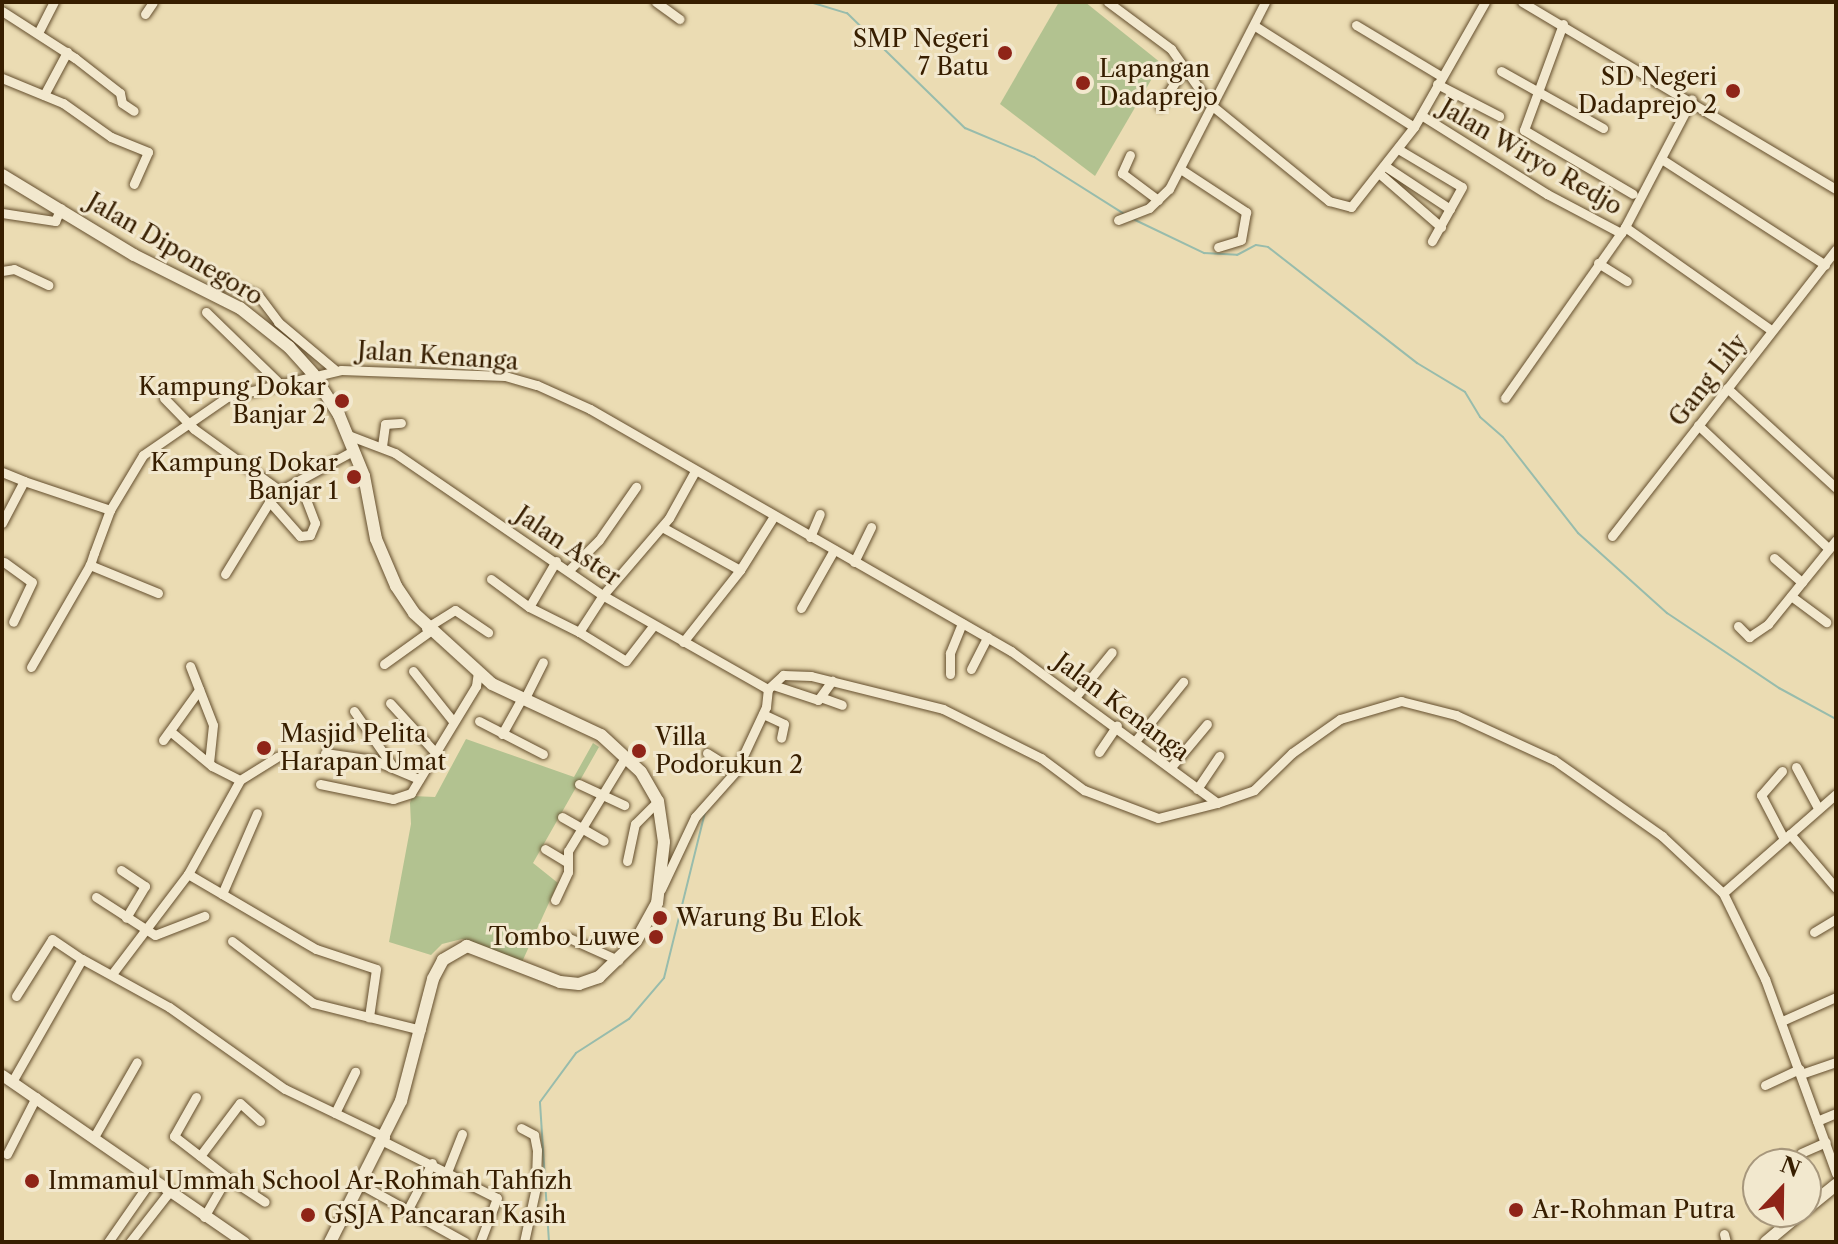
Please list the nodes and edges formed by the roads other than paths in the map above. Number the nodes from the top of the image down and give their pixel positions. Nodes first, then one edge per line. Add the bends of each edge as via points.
1 (54, 2) edge
2 (153, 2) edge
3 (656, 2) edge
4 (1108, 2) edge
5 (1265, 2) edge
6 (1485, 2) edge
7 (1522, 2) edge
8 (2, 11) edge
9 (145, 14) dead end
10 (679, 19) dead end
11 (1563, 24) junction
12 (1356, 25) dead end
13 (1255, 26) junction
14 (39, 31) junction
15 (67, 52) junction
16 (1184, 68) junction
17 (1501, 71) dead end
18 (2, 78) edge
19 (1439, 80) junction
20 (1540, 93) junction
21 (44, 95) junction
22 (1692, 99) junction
23 (1210, 104) junction
24 (1160, 106) dead end
25 (134, 111) dead end
26 (1421, 115) junction
27 (1499, 116) dead end
28 (1414, 127) junction
29 (1603, 128) dead end
30 (1398, 149) junction
31 (1130, 155) dead end
32 (1663, 160) junction
33 (1182, 170) junction
34 (1383, 170) junction
35 (2, 175) edge
36 (134, 184) dead end
37 (1836, 189) edge
38 (1633, 194) dead end
39 (1158, 200) junction
40 (1450, 209) junction
41 (2, 213) edge
42 (59, 215) junction
43 (1122, 220) dead end
44 (1441, 227) junction
45 (1623, 230) junction
46 (1432, 241) dead end
47 (1218, 247) dead end
48 (1836, 249) edge
49 (1598, 263) junction
50 (1825, 265) junction
51 (2, 271) edge
52 (1627, 281) dead end
53 (49, 285) dead end
54 (214, 295) junction
55 (206, 312) dead end
56 (1771, 330) junction
57 (338, 370) junction
58 (313, 374) junction
59 (277, 381) junction
60 (1727, 388) junction
61 (164, 398) dead end
62 (1505, 398) dead end
63 (188, 423) junction
64 (401, 423) dead end
65 (1698, 425) junction
66 (348, 435) junction
67 (382, 446) junction
68 (353, 451) junction
69 (695, 471) junction
70 (2, 472) edge
71 (24, 481) junction
72 (299, 481) junction
73 (636, 487) dead end
74 (1836, 488) edge
75 (279, 490) junction
76 (269, 501) junction
77 (110, 510) junction
78 (820, 514) dead end
79 (774, 516) junction
80 (2, 523) edge
81 (662, 527) junction
82 (871, 527) dead end
83 (1612, 536) dead end
84 (810, 537) junction
85 (1834, 543) edge
86 (834, 550) junction
87 (1774, 558) dead end
88 (556, 561) junction
89 (854, 562) junction
90 (3, 563) edge
91 (90, 565) junction
92 (569, 570) junction
93 (740, 570) junction
94 (225, 574) dead end
95 (491, 579) dead end
96 (1802, 582) junction
97 (158, 593) dead end
98 (603, 595) junction
99 (1791, 596) junction
100 (529, 607) junction
101 (801, 608) dead end
102 (13, 622) dead end
103 (1826, 622) dead end
104 (962, 623) junction
105 (653, 626) junction
106 (1738, 626) dead end
107 (428, 630) junction
108 (488, 632) dead end
109 (579, 632) junction
110 (987, 637) junction
111 (683, 642) junction
112 (1112, 652) dead end
113 (543, 662) dead end
114 (384, 664) dead end
115 (190, 666) dead end
116 (31, 667) dead end
117 (971, 669) dead end
118 (413, 671) dead end
119 (478, 671) junction
120 (950, 674) dead end
121 (832, 681) junction
122 (1183, 682) dead end
123 (492, 684) junction
124 (476, 686) junction
125 (770, 687) junction
126 (199, 690) junction
127 (1077, 695) junction
128 (523, 698) junction
129 (823, 698) junction
130 (390, 703) dead end
131 (842, 705) dead end
132 (354, 711) dead end
133 (763, 714) junction
134 (452, 720) junction
135 (479, 721) dead end
136 (1207, 724) dead end
137 (1117, 725) junction
138 (502, 734) junction
139 (781, 738) dead end
140 (1136, 740) junction
141 (433, 750) junction
142 (1099, 752) dead end
143 (325, 753) dead end
144 (707, 753) dead end
145 (543, 754) dead end
146 (626, 756) junction
147 (1219, 756) dead end
148 (277, 757) dead end
149 (209, 761) junction
150 (393, 767) junction
151 (1171, 767) junction
152 (1796, 767) dead end
153 (736, 771) junction
154 (1782, 771) dead end
155 (419, 779) junction
156 (240, 780) junction
157 (320, 784) dead end
158 (579, 784) dead end
159 (1197, 789) junction
160 (600, 793) junction
161 (1836, 794) edge
162 (658, 801) junction
163 (1217, 803) junction
164 (624, 805) dead end
165 (1818, 808) junction
166 (257, 813) dead end
167 (562, 817) dead end
168 (582, 828) junction
169 (1787, 836) junction
170 (604, 841) dead end
171 (545, 849) dead end
172 (627, 861) dead end
173 (567, 862) junction
174 (121, 870) dead end
175 (188, 874) junction
176 (1836, 888) edge
177 (661, 889) junction
178 (1723, 893) junction
179 (222, 894) junction
180 (96, 897) dead end
181 (555, 900) dead end
182 (204, 916) dead end
183 (126, 918) junction
184 (1836, 919) edge
185 (147, 930) junction
186 (1814, 932) dead end
187 (569, 938) dead end
188 (232, 941) dead end
189 (82, 959) junction
190 (618, 960) junction
191 (112, 974) junction
192 (16, 996) dead end
193 (1836, 997) edge
194 (369, 1017) junction
195 (1782, 1021) junction
196 (421, 1030) junction
197 (137, 1062) dead end
198 (1836, 1062) edge
199 (355, 1072) dead end
200 (1801, 1072) junction
201 (7, 1078) edge
202 (1765, 1085) dead end
203 (36, 1097) junction
204 (196, 1097) dead end
205 (335, 1113) junction
206 (1836, 1113) edge
207 (260, 1121) dead end
208 (1817, 1121) junction
209 (521, 1128) dead end
210 (462, 1134) dead end
211 (94, 1137) junction
212 (384, 1139) junction
213 (1826, 1142) junction
214 (1812, 1148) edge
215 (7, 1154) dead end
216 (200, 1156) junction
217 (432, 1163) junction
218 (447, 1172) junction
219 (1836, 1173) edge
220 (227, 1177) junction
221 (152, 1179) junction
222 (362, 1185) junction
223 (169, 1192) junction
224 (265, 1202) dead end
225 (407, 1211) junction
226 (204, 1217) junction
227 (1781, 1228) edge
228 (108, 1242) edge
229 (130, 1242) edge
230 (244, 1242) edge
231 (330, 1242) edge
232 (464, 1242) edge
233 (480, 1242) edge
234 (524, 1242) edge
235 (1766, 1242) edge

1 - 14 street
2 - 9 street
3 - 10 street
4 - 16 street via 1171,49
5 - 13 street
6 - 19 street
7 - 11 street
8 - 14 street
11 - 20 street
11 - 22 street
12 - 19 street
13 - 23 street
13 - 28 street
14 - 15 street
15 - 21 street
15 - 25 street via 120,93 122,103
16 - 23 street
16 - 24 street
17 - 20 street
18 - 21 street
19 - 26 street
19 - 27 street
20 - 29 street
20 - 38 street via 1526,133
21 - 36 street via 149,154
22 - 32 street via 1672,130
22 - 37 street
23 - 33 street
23 - 34 street via 1329,201 1351,207
26 - 28 street
26 - 45 street, Jalan Wiryo Redjo via 1547,194
28 - 30 street
30 - 34 street
30 - 40 street via 1461,185
31 - 39 street via 1122,173
32 - 45 street
32 - 50 street
33 - 39 street
33 - 47 street via 1246,212 1241,240
34 - 40 street
34 - 44 street
35 - 42 main road, Jalan Diponegoro
39 - 43 street
40 - 44 street
41 - 42 street
42 - 54 main road, Jalan Diponegoro
44 - 46 street
45 - 49 street
45 - 56 street, Jalan Wiryo Redjo
48 - 50 street, Gang Lily
49 - 52 street
49 - 62 street
50 - 56 street, Gang Lily
51 - 53 street via 11,268
54 - 57 street via 225,283 258,295 278,322
54 - 58 main road, Jalan Diponegoro via 271,331
55 - 59 street
56 - 60 street, Gang Lily
57 - 58 street, Jalan Kenanga
57 - 69 street, Jalan Kenanga via 521,379 590,409
58 - 59 street, Jalan Kenanga
58 - 66 main road, Jalan Diponegoro
59 - 63 street, Jalan Kenanga via 235,393
60 - 65 street, Gang Lily
60 - 74 street
61 - 63 street
63 - 75 street
63 - 77 street, Jalan Kenanga via 143,455
64 - 67 street via 385,424
65 - 83 street, Gang Lily
65 - 85 street via 1775,500
66 - 67 street, Jalan Aster
66 - 68 main road, Jalan Diponegoro
67 - 88 street, Jalan Aster
68 - 72 street
68 - 107 main road, Jalan Diponegoro via 364,476 376,539 396,586
69 - 79 street, Jalan Kenanga
69 - 81 street
70 - 71 street
71 - 77 street
71 - 80 street
72 - 75 street
72 - 76 street via 315,523 310,535 300,536
73 - 92 street via 599,540
75 - 76 street
76 - 94 street
77 - 91 street, Jalan Kenanga
78 - 84 street
79 - 84 street, Jalan Kenanga
79 - 93 street
81 - 93 street
81 - 98 street
82 - 89 street
84 - 86 street, Jalan Kenanga
85 - 96 street
86 - 89 street, Jalan Kenanga
86 - 101 street
87 - 96 street
88 - 92 street, Jalan Aster
88 - 100 street
89 - 104 street, Jalan Kenanga
90 - 102 street via 32,582
91 - 97 street
91 - 116 street, Jalan Kenanga
92 - 98 street, Jalan Aster
93 - 111 street
95 - 100 street
96 - 99 street
98 - 105 street, Jalan Aster
98 - 109 street
99 - 103 street
99 - 106 street via 1752,636
100 - 109 street
104 - 110 street, Jalan Kenanga
104 - 120 street via 950,653
105 - 109 street via 626,661
105 - 111 street, Jalan Aster
107 - 108 street via 455,610
107 - 114 street
107 - 119 main road, Jalan Diponegoro
110 - 117 street
110 - 127 street, Jalan Kenanga
111 - 125 street, Jalan Aster
112 - 127 street
113 - 128 street
115 - 126 street
118 - 134 street
119 - 123 main road, Jalan Diponegoro
119 - 124 street
121 - 125 street via 786,675
121 - 129 street
121 - 163 street via 943,709 1041,758 1084,790 1158,818
122 - 140 street
123 - 124 street
123 - 128 main road, Jalan Diponegoro
124 - 134 street
125 - 129 street, Jalan Aster
125 - 133 street
126 - 149 street via 213,725
126 - 149 street via 167,735
127 - 137 street, Jalan Kenanga
128 - 138 street
128 - 146 main road, Jalan Diponegoro via 590,728
129 - 131 street, Jalan Aster
130 - 141 street
132 - 150 street
133 - 139 street via 784,724
133 - 153 street
134 - 141 street
135 - 138 street
136 - 151 street
137 - 140 street, Jalan Kenanga
137 - 142 street
138 - 145 street
140 - 151 street, Jalan Kenanga
141 - 155 street
143 - 150 street
144 - 153 street
146 - 160 street
146 - 162 main road, Jalan Diponegoro
147 - 159 street
148 - 156 street
149 - 156 street
150 - 155 street
151 - 159 street, Jalan Kenanga
152 - 165 street
153 - 177 street via 695,817
154 - 169 street via 1761,795
155 - 157 street via 411,793 393,799
156 - 175 street
158 - 160 street
159 - 163 street, Jalan Kenanga
160 - 164 street
160 - 168 street
161 - 165 street
162 - 172 street via 635,824
162 - 177 main road, Jalan Diponegoro via 664,842
163 - 178 street via 1254,790 1292,753 1340,719 1388,702 1413,702 1507,736 1554,760 1662,836
165 - 169 street
166 - 179 street
167 - 168 street
168 - 170 street
168 - 173 street
169 - 176 street
169 - 178 street
171 - 173 street
173 - 181 street
174 - 183 street via 145,886
175 - 179 street
175 - 185 street
177 - 190 main road, Jalan Diponegoro via 648,923
178 - 195 street
179 - 194 street via 316,949 376,969
180 - 183 street
182 - 185 street via 160,934
183 - 185 street
184 - 186 street
185 - 191 street
187 - 190 street
188 - 194 street via 313,1003
189 - 191 street
189 - 192 street via 52,939
189 - 201 street
190 - 196 main road, Jalan Diponegoro via 593,980 571,984 482,950 459,948 438,968
191 - 205 street via 216,1038 285,1089
193 - 195 street
194 - 196 street
195 - 200 street
196 - 212 main road, Jalan Diponegoro via 414,1064
197 - 211 street
198 - 200 street
199 - 205 street
200 - 202 street
200 - 208 street
201 - 203 street
203 - 211 street
203 - 215 street
204 - 216 street via 172,1132
205 - 212 street
206 - 208 street
207 - 216 street via 240,1103
208 - 213 street
209 - 234 street via 534,1135 537,1150 536,1187
210 - 218 street
211 - 221 street
212 - 217 street
212 - 222 main road, Jalan Diponegoro
213 - 214 street
213 - 219 street
216 - 220 street
217 - 218 street
217 - 225 street
218 - 233 street via 498,1200
220 - 224 street
220 - 226 street
221 - 223 street
221 - 228 street
222 - 225 street
222 - 231 main road, Jalan Diponegoro
223 - 226 street
223 - 229 street
225 - 232 street
226 - 230 street
227 - 235 main road

